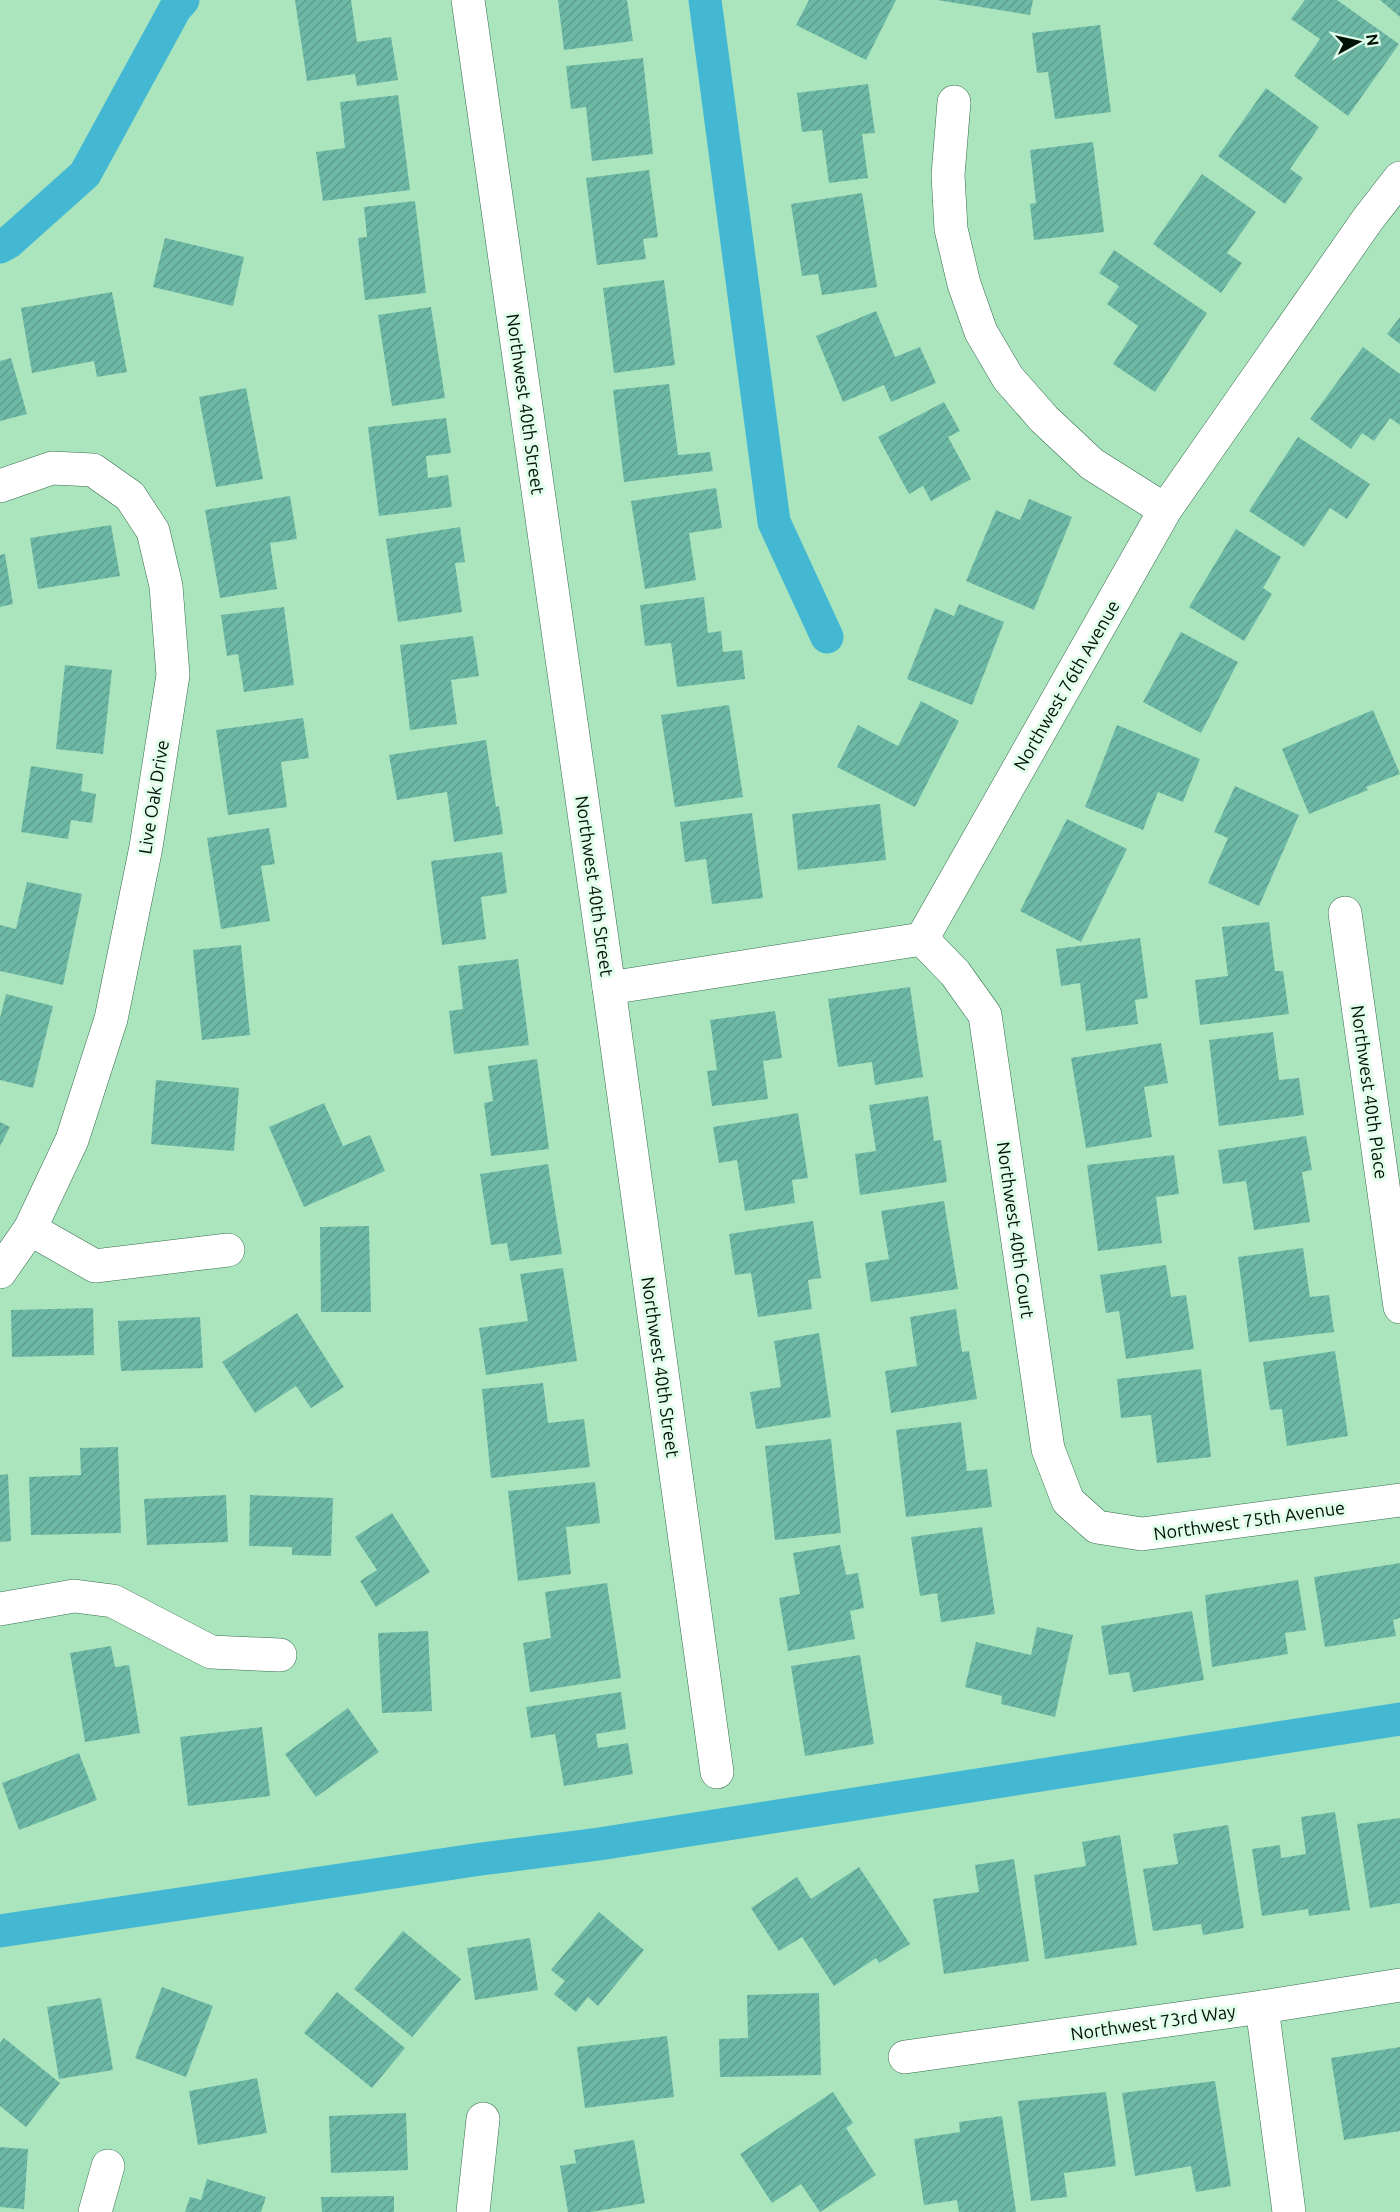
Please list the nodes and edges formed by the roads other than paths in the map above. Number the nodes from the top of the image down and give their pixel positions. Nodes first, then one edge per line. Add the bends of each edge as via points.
1 (468, 0) edge
2 (954, 102) dead end
3 (1400, 178) edge
4 (0, 486) edge
5 (1165, 510) junction
6 (1345, 913) dead end
7 (922, 939) junction
8 (609, 988) junction
9 (30, 1229) junction
10 (228, 1250) dead end
11 (0, 1272) edge
12 (1400, 1307) edge
13 (1400, 1500) edge
14 (1097, 1527) joint
15 (0, 1609) edge
16 (280, 1655) dead end
17 (717, 1772) dead end
18 (1400, 1985) edge
19 (1262, 2007) junction
20 (905, 2057) dead end
21 (483, 2119) dead end
22 (108, 2166) dead end
23 (95, 2212) edge
24 (473, 2212) edge
25 (1289, 2212) edge

1 - 8 street, Northwest 40th Street
2 - 5 street via 948,175 951,229 981,332 1008,378 1044,419 1092,464
3 - 5 street, Northwest 76th Avenue
4 - 9 street, Live Oak Drive via 52,468 93,470 130,496 153,531 166,586 173,675 146,847 111,1019 72,1140
5 - 7 street, Northwest 76th Avenue
6 - 12 street, Northwest 40th Place
7 - 8 street
7 - 14 street, Northwest 40th Court via 956,973 985,1015 1048,1449 1068,1500
8 - 17 street, Northwest 40th Street
9 - 10 street via 95,1266
9 - 11 street, Live Oak Drive
13 - 14 street, Northwest 75th Avenue via 1142,1534
15 - 16 street via 74,1596 113,1601 211,1652
18 - 19 street, Northwest 73rd Way
19 - 20 street, Northwest 73rd Way
19 - 25 street
21 - 24 street
22 - 23 street

